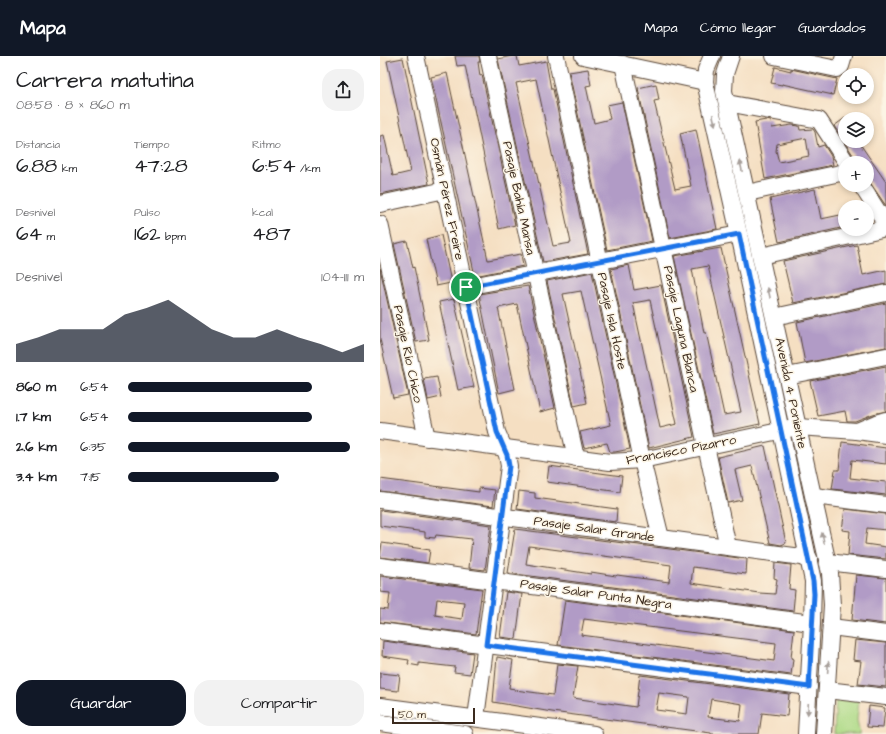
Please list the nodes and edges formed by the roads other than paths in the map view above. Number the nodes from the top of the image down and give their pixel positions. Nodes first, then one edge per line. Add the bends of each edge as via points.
1 (416, 56) edge
2 (488, 56) edge
3 (556, 56) edge
4 (583, 56) edge
5 (712, 56) edge
6 (731, 56) edge
7 (774, 56) edge
8 (844, 56) edge
9 (623, 64) junction
10 (705, 82) junction
11 (727, 103) junction
12 (842, 156) edge
13 (838, 174) edge
14 (445, 190) junction
15 (865, 192) edge
16 (747, 193) junction
17 (380, 204) edge
18 (380, 224) edge
19 (886, 224) edge
20 (886, 228) edge
21 (739, 234) junction
22 (663, 248) junction
23 (761, 256) junction
24 (600, 261) junction
25 (536, 273) junction
26 (466, 287) junction
27 (886, 293) edge
28 (774, 316) junction
29 (886, 356) edge
30 (787, 376) junction
31 (886, 420) edge
32 (798, 427) junction
33 (781, 430) junction
34 (380, 431) edge
35 (857, 431) junction
36 (886, 435) edge
37 (427, 438) junction
38 (706, 446) junction
39 (504, 448) junction
40 (576, 458) junction
41 (642, 460) junction
42 (814, 496) junction
43 (380, 500) edge
44 (886, 505) edge
45 (503, 517) junction
46 (661, 538) junction
47 (728, 547) junction
48 (808, 558) junction
49 (828, 562) junction
50 (380, 566) edge
51 (886, 569) edge
52 (495, 581) junction
53 (812, 623) junction
54 (831, 627) junction
55 (380, 631) edge
56 (886, 634) edge
57 (486, 645) junction
58 (809, 687) junction
59 (827, 690) junction
60 (886, 697) edge
61 (380, 706) edge
62 (476, 718) junction
63 (380, 723) edge
64 (400, 730) edge
65 (465, 734) edge
66 (594, 734) edge
67 (806, 734) edge
68 (824, 734) edge

1 - 14 street, Osmán Pérez Freire
2 - 25 street, Pasaje Bahía Mansa
3 - 24 street, Pasaje Isla Hoste
4 - 9 street
5 - 10 street, Avenida 4 Poniente via 706,70
6 - 11 street, Avenida 4 Poniente via 724,78
7 - 8 street via 838,68
9 - 10 street
9 - 22 street, Pasaje Laguna Blanca
10 -> 21 street, Avenida 4 Poniente
11 - 12 street via 819,120
16 -> 11 street, Avenida 4 Poniente
13 - 16 street
14 - 17 street
14 - 26 street, Osmán Pérez Freire
15 - 19 street
16 - 23 street, Avenida 4 Poniente
18 - 37 street, Pasaje Río Chico
20 - 23 street
21 - 22 street
21 - 33 street, Avenida 4 Poniente
22 - 24 street
22 - 38 street, Pasaje Laguna Blanca
28 -> 23 street, Avenida 4 Poniente
24 - 25 street
24 - 41 street, Pasaje Isla Hoste
25 - 26 street
25 - 40 street, Pasaje Bahía Mansa
26 - 39 street, Osmán Pérez Freire via 497,432
27 - 28 street
28 - 30 street, Avenida 4 Poniente
29 - 30 street
30 - 32 street, Avenida 4 Poniente
31 - 35 street
32 - 33 street, Francisco Pizarro
32 - 35 street, Francisco Pizarro
32 - 42 street, Avenida 4 Poniente
33 - 38 street, Francisco Pizarro
33 - 48 street, Avenida 4 Poniente
34 - 37 street, Francisco Pizarro
35 - 36 street, Francisco Pizarro
37 - 39 street, Francisco Pizarro
38 - 41 street, Francisco Pizarro
38 - 47 street, Pasaje Laguna Blanca
39 - 40 street, Francisco Pizarro
39 - 45 street, Osmán Pérez Freire via 509,462 509,472
40 - 41 street, Francisco Pizarro via 610,462
41 - 46 street, Pasaje Isla Hoste
42 - 44 street
49 -> 42 street, Avenida 4 Poniente
43 - 45 street, Pasaje Salar Grande
45 - 46 street, Pasaje Salar Grande
45 - 52 street, Osmán Pérez Freire
46 - 47 street, Pasaje Salar Grande
47 - 48 street, Pasaje Salar Grande
48 - 53 street, Avenida 4 Poniente via 813,581
49 - 51 street
49 - 54 street, Avenida 4 Poniente via 832,595
50 - 52 street, Pasaje Salar Punta Negra
52 - 53 street, Pasaje Salar Punta Negra
52 - 57 street, Osmán Pérez Freire
53 - 58 street, Avenida 4 Poniente
54 - 56 street
59 -> 54 street, Avenida 4 Poniente
55 - 57 street
57 - 58 street
57 - 62 street, Osmán Pérez Freire
58 -> 67 street, Avenida 4 Poniente
59 - 60 street
59 - 68 street, Avenida 4 Poniente
61 - 62 street
62 - 66 street
63 - 64 street
64 - 65 street

